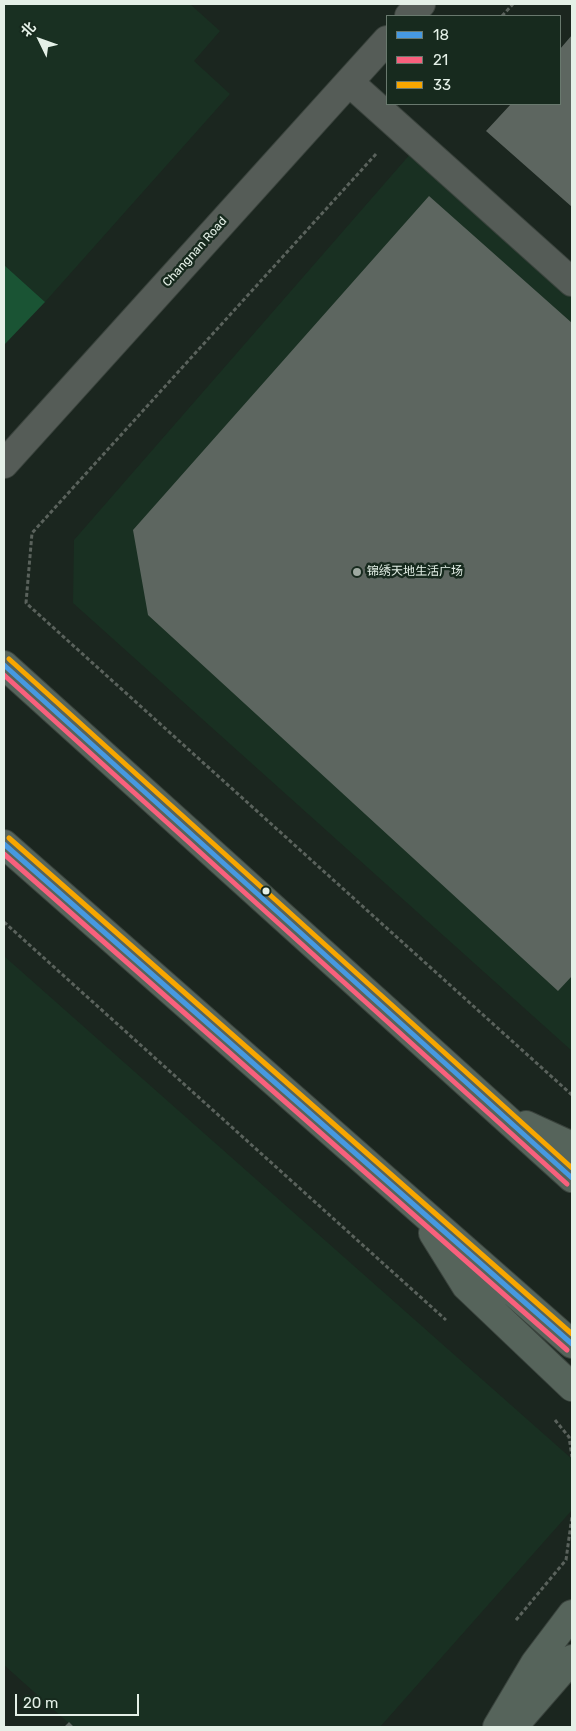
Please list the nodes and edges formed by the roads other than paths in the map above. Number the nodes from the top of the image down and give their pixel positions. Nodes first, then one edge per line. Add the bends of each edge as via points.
1 (421, 4) edge
2 (410, 15) edge
3 (386, 41) edge
4 (349, 82) junction
5 (572, 282) edge
6 (4, 464) edge
7 (4, 665) edge
8 (4, 844) edge
9 (502, 1115) junction
10 (572, 1146) edge
11 (572, 1178) edge
12 (418, 1208) junction
13 (572, 1344) edge
14 (572, 1387) edge
15 (572, 1614) edge
16 (572, 1659) edge
17 (497, 1727) edge
18 (513, 1727) edge

1 - 2 street
3 - 4 street, Changnan Road
4 - 5 street
4 - 6 street, Changnan Road
7 - 9 main road
8 - 12 main road
9 - 10 main road
9 - 11 main road
12 - 13 main road
12 - 14 main road via 466,1286
15 - 17 main road via 535,1663
16 - 18 main road

